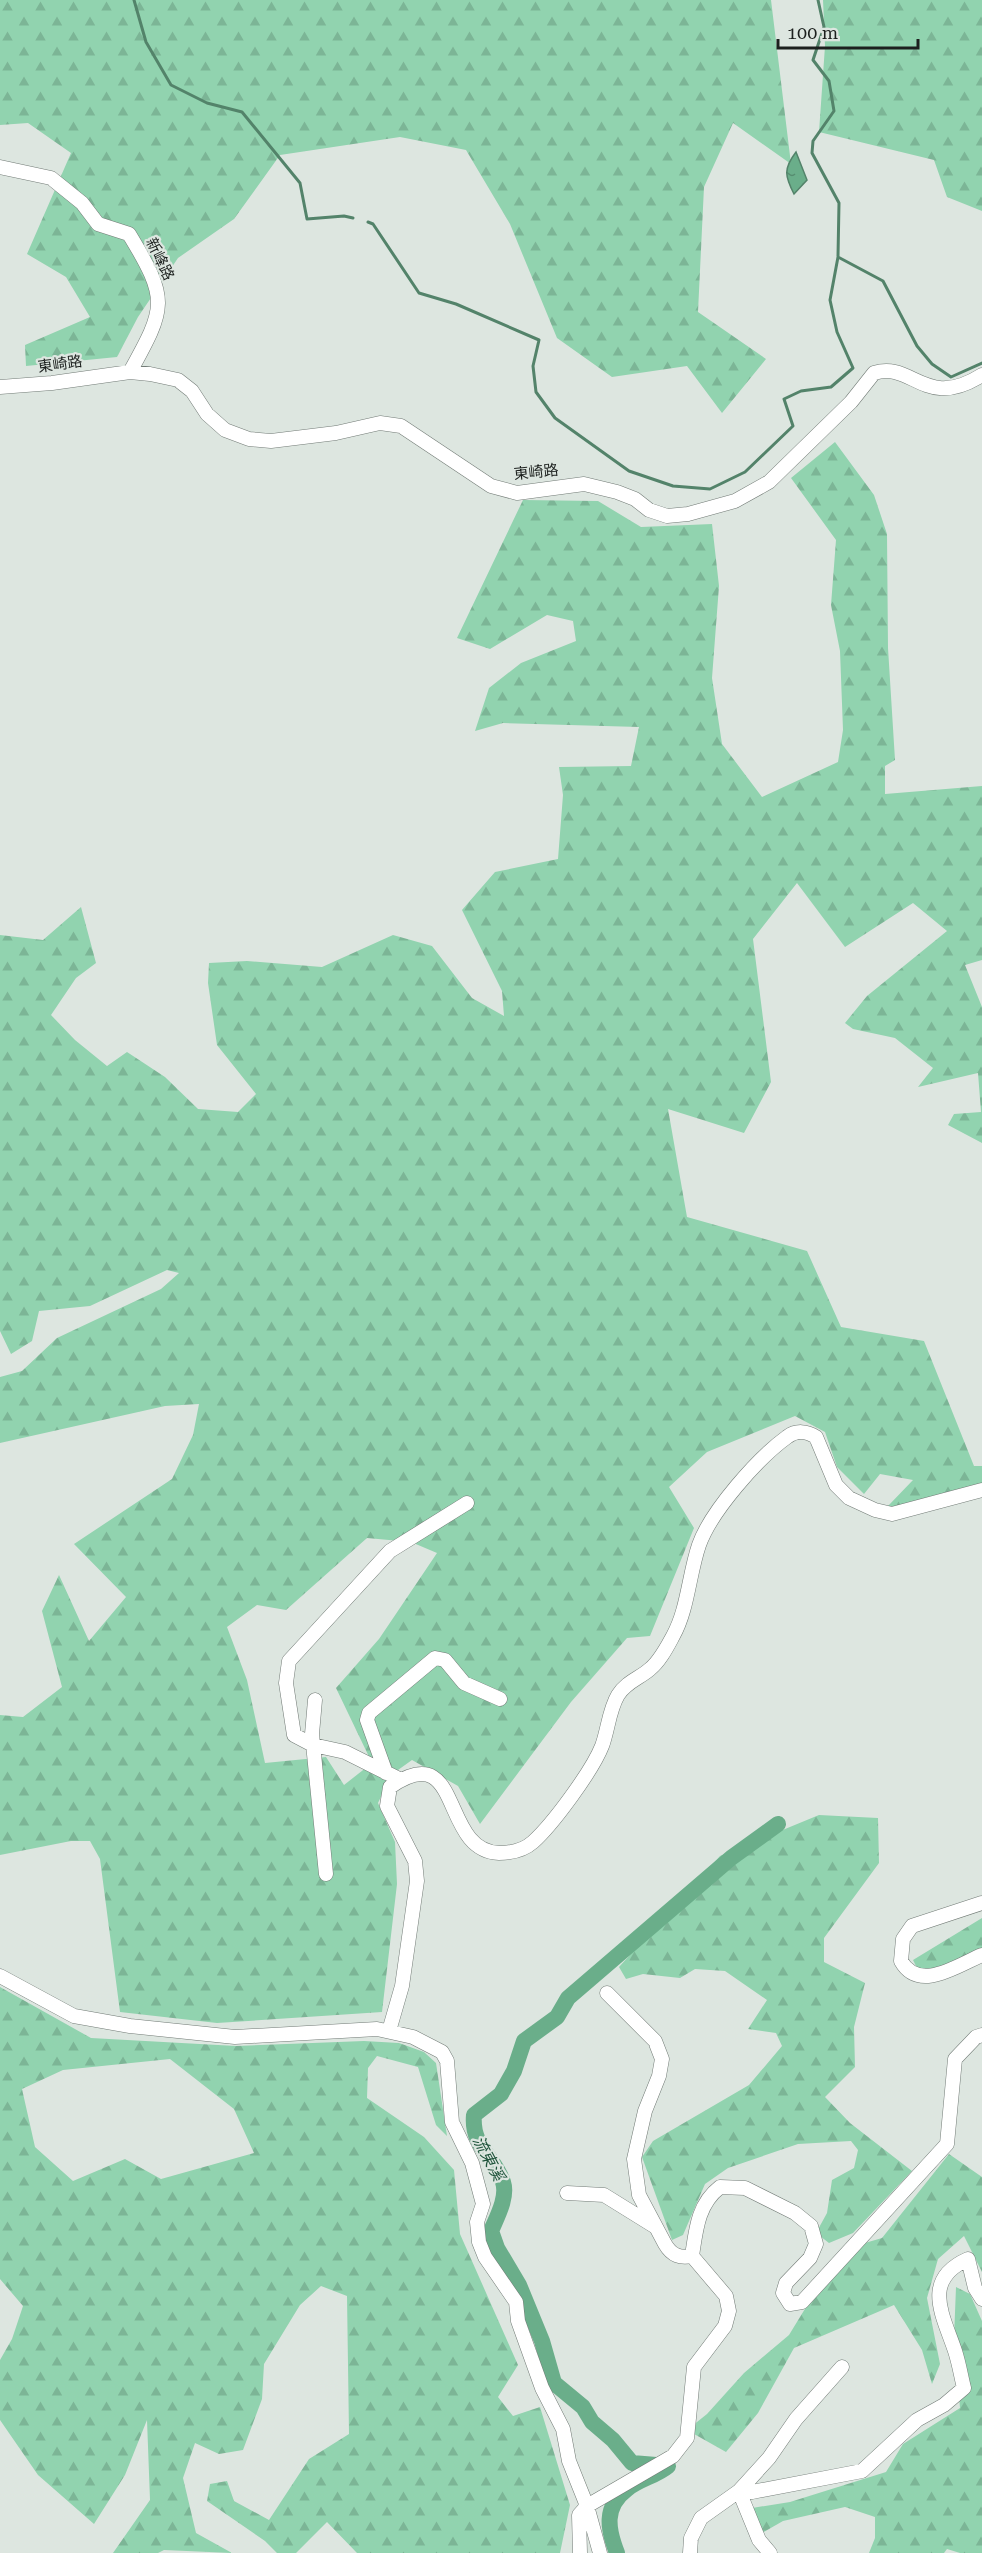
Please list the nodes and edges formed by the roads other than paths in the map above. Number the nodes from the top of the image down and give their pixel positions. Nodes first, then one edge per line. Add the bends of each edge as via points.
1 (0, 167) edge
2 (130, 372) junction
3 (982, 375) edge
4 (0, 387) edge
5 (982, 1490) edge
6 (467, 1503) dead end
7 (500, 1699) dead end
8 (315, 1700) dead end
9 (313, 1745) junction
10 (387, 1773) junction
11 (401, 1780) junction
12 (326, 1874) dead end
13 (982, 1903) edge
14 (982, 1955) edge
15 (0, 1976) edge
16 (607, 1993) dead end
17 (389, 2031) junction
18 (982, 2035) edge
19 (567, 2193) dead end
20 (656, 2227) junction
21 (692, 2256) junction
22 (982, 2299) edge
23 (842, 2367) dead end
24 (739, 2491) junction
25 (587, 2506) junction
26 (580, 2553) edge
27 (600, 2553) edge
28 (690, 2553) edge
29 (770, 2553) edge

1 - 2 street, 新峰路 via 51,178 82,203 98,224 129,234 158,293 159,314
2 - 3 street, 東崎路 via 178,380 225,430 249,439 292,439 380,423 401,426 490,486 517,493 584,484 617,492 667,516 735,501 769,482 851,402 874,374 893,370 922,386 940,389 957,387
2 - 4 street, 東崎路
5 - 11 street via 921,1508 883,1513 842,1492 816,1437 801,1431 786,1437 742,1479 704,1534 672,1639 651,1669 620,1693 595,1760 533,1842 513,1852 479,1848 464,1832 450,1797 436,1780 419,1774
6 - 9 street via 390,1551 289,1661 286,1683 294,1735
7 - 10 street via 464,1683 445,1660 435,1658 369,1713 367,1720
8 - 9 street
9 - 10 street via 345,1752
9 - 12 street
10 - 11 street
11 - 17 street via 390,1787 387,1806 415,1861 417,1881 402,1986
13 - 14 street via 912,1926 903,1939 901,1961 912,1973 930,1977
15 - 17 street via 74,2016 130,2026 234,2037 357,2029
16 - 20 street via 655,2041 662,2059 634,2159 639,2195
17 - 25 street via 440,2050 447,2061 452,2122 472,2163 483,2204 477,2228 479,2242 516,2302 518,2321 542,2388 560,2421 569,2461
18 - 21 street via 955,2059 947,2144 802,2302 790,2304 783,2293 786,2283 810,2258 816,2244 811,2226 795,2213 745,2188 720,2187 707,2197 699,2215
19 - 20 street via 604,2195
20 - 21 street via 670,2252 680,2258
21 - 25 street via 726,2296 729,2311 724,2326 694,2367 687,2438 673,2456
22 - 24 street via 968,2259 953,2266 942,2278 941,2314 964,2388 917,2420 862,2470 752,2492
23 - 24 street
24 - 28 street via 701,2518 691,2538
24 - 29 street via 759,2540
25 - 26 street via 579,2515
25 - 27 street

